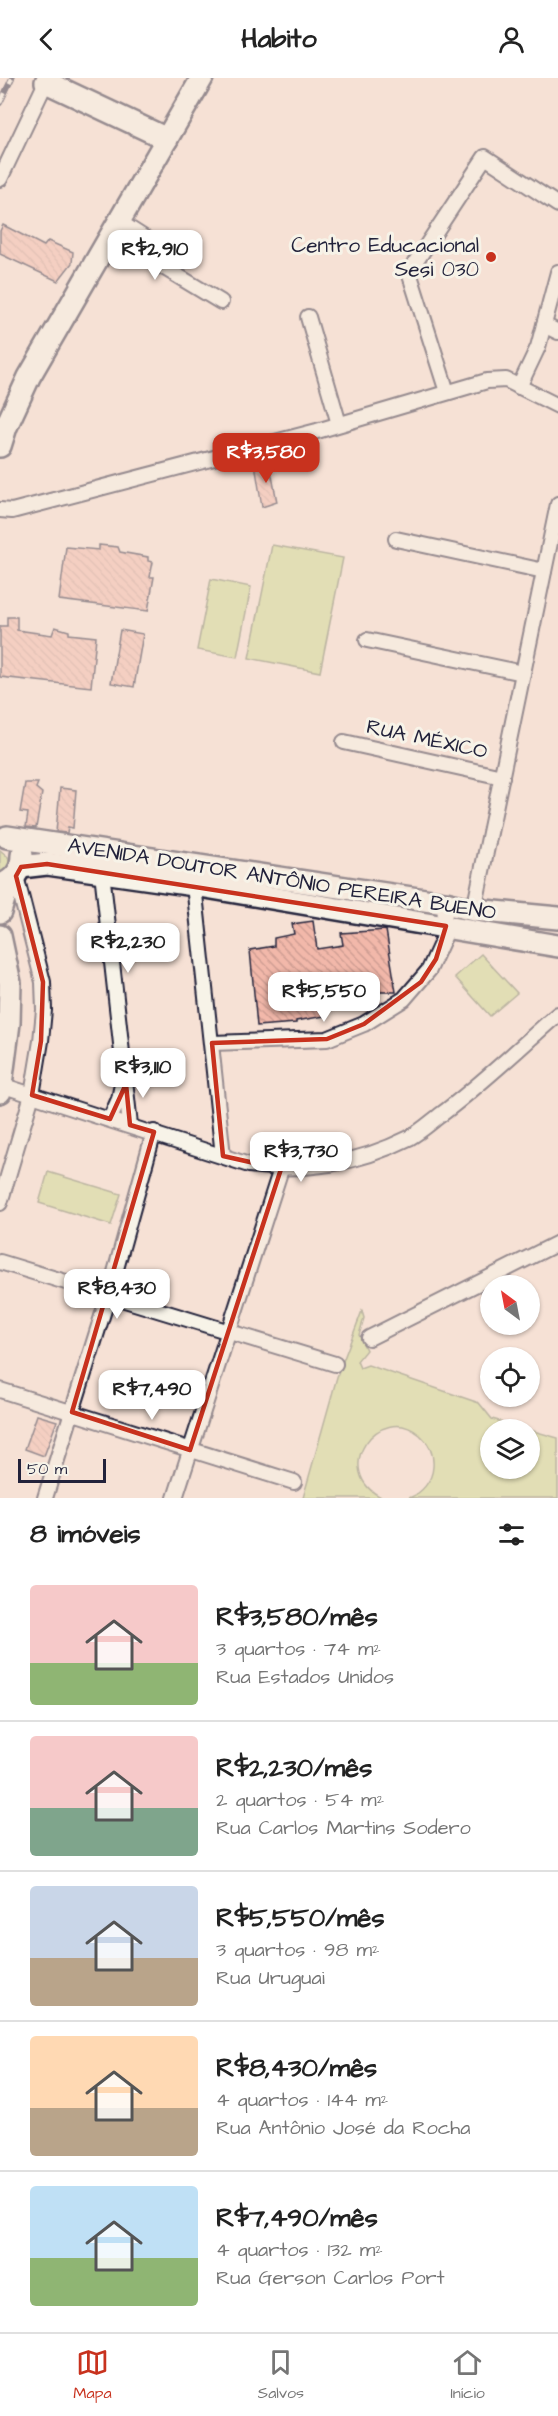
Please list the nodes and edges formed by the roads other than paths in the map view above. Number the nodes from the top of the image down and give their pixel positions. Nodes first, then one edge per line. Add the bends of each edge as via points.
1 (202, 78) edge
2 (47, 80) edge
3 (167, 138) junction
4 (0, 179) edge
5 (558, 205) edge
6 (118, 221) junction
7 (558, 273) edge
8 (221, 302) dead end
9 (309, 317) dead end
10 (544, 325) junction
11 (558, 332) edge
12 (519, 387) junction
13 (447, 392) junction
14 (558, 406) edge
15 (339, 424) junction
16 (0, 446) edge
17 (558, 504) edge
18 (0, 510) edge
19 (396, 539) dead end
20 (544, 571) junction
21 (368, 640) dead end
22 (523, 673) junction
23 (344, 742) dead end
24 (502, 777) junction
25 (4, 836) edge
26 (102, 872) junction
27 (12, 878) edge
28 (194, 885) junction
29 (445, 903) junction
30 (474, 910) junction
31 (0, 912) edge
32 (558, 918) edge
33 (446, 926) junction
34 (1, 944) edge
35 (558, 946) edge
36 (558, 1014) edge
37 (212, 1043) junction
38 (123, 1079) junction
39 (1, 1088) edge
40 (32, 1095) junction
41 (110, 1119) junction
42 (130, 1125) junction
43 (153, 1132) junction
44 (223, 1156) junction
45 (281, 1169) junction
46 (0, 1203) edge
47 (558, 1243) edge
48 (0, 1262) edge
49 (109, 1294) junction
50 (229, 1331) junction
51 (369, 1338) dead end
52 (335, 1364) dead end
53 (0, 1390) edge
54 (72, 1412) junction
55 (190, 1450) junction
56 (294, 1482) dead end
57 (45, 1498) edge
58 (175, 1498) edge

1 - 3 main road
2 - 3 main road
2 - 4 street
3 - 6 main road
5 - 13 street via 484,157 409,272
6 - 8 street via 154,244 163,267
6 - 16 main road via 29,377
7 - 10 street
9 - 15 street
10 - 11 street
10 - 12 street
12 - 13 street via 506,380 487,381
12 - 14 street
13 - 15 street
15 - 18 street via 12,511
17 - 20 street
19 - 20 street
20 - 22 street
21 - 22 street
22 - 24 street
23 - 24 street, RUA MÉXICO
24 - 30 street
25 - 27 main road via 16,844 22,856
25 - 29 main road, AVENIDA DOUTOR ANTÔNIO PEREIRA BUENO
26 - 27 main road, AVENIDA DOUTOR ANTÔNIO PEREIRA BUENO via 47,864
26 - 28 main road, AVENIDA DOUTOR ANTÔNIO PEREIRA BUENO
26 - 38 street
27 - 31 main road
27 - 40 street via 44,982 41,1041
28 - 33 main road, AVENIDA DOUTOR ANTÔNIO PEREIRA BUENO
28 - 37 street
29 - 30 main road, AVENIDA DOUTOR ANTÔNIO PEREIRA BUENO
29 - 33 street
30 - 32 main road, AVENIDA DOUTOR ANTÔNIO PEREIRA BUENO
33 - 35 main road, AVENIDA DOUTOR ANTÔNIO PEREIRA BUENO
33 - 37 street via 429,970 404,999 364,1024 327,1039
34 - 39 main road via 10,983
36 - 45 street via 458,1102 411,1137 368,1156 323,1166
37 - 44 street
38 - 41 street
38 - 42 street
39 - 40 street
40 - 41 street
40 - 46 street
41 - 42 street
42 - 43 street
43 - 44 street
43 - 49 street
44 - 45 street via 249,1165
45 - 50 street
47 - 51 street
48 - 49 street
49 - 50 street
49 - 54 street
50 - 52 street
50 - 55 street
53 - 54 street
54 - 55 street
54 - 57 street
55 - 56 street
55 - 58 street

